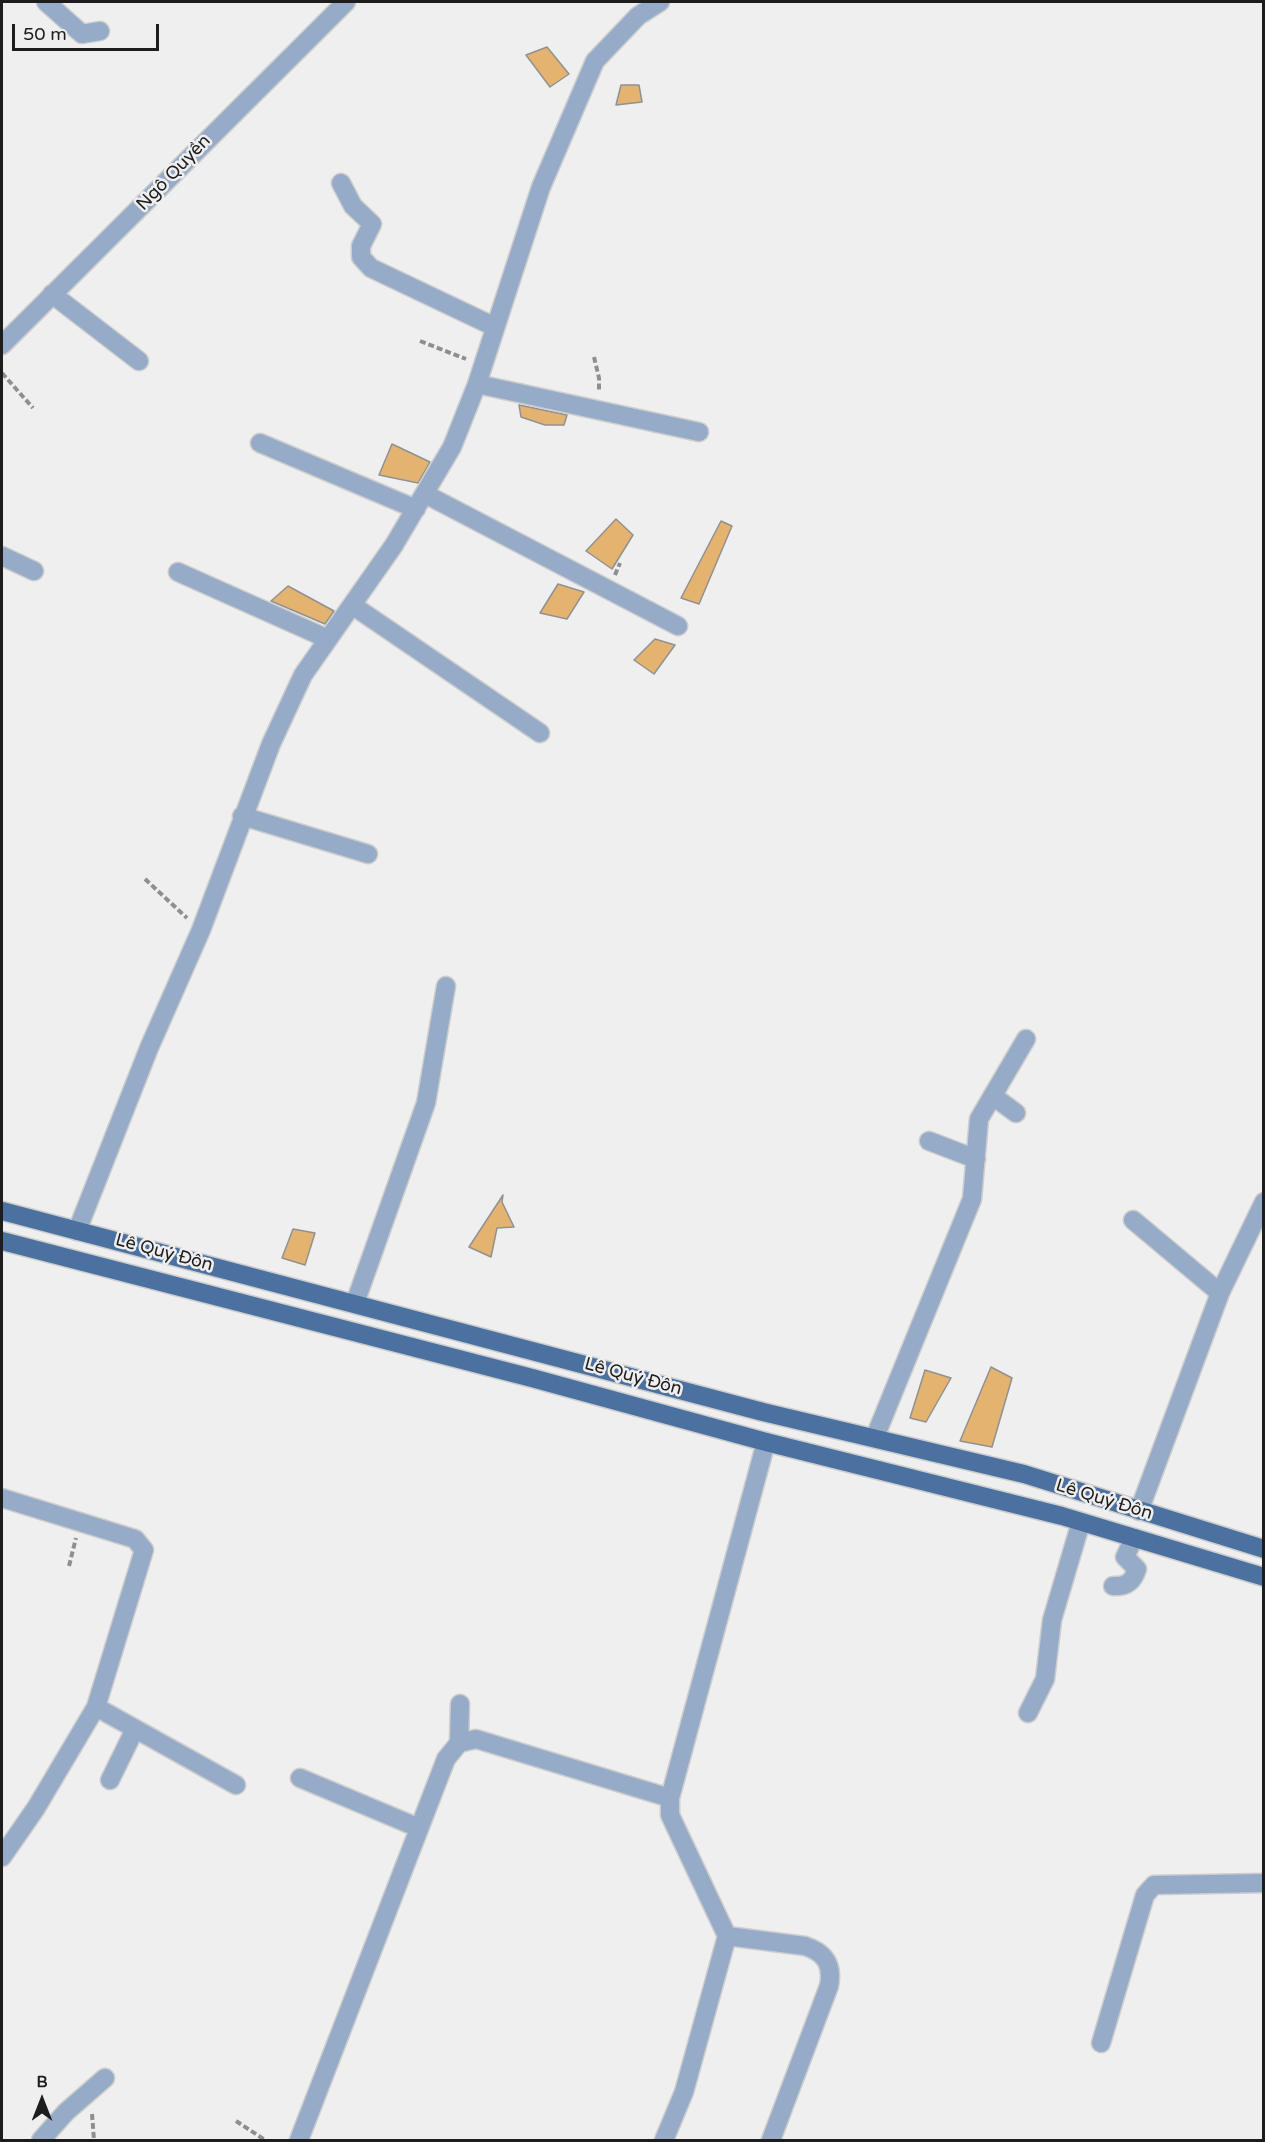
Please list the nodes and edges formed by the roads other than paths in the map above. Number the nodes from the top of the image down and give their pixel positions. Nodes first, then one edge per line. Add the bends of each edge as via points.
1 (46, 2) edge
2 (346, 2) edge
3 (660, 2) edge
4 (100, 31) dead end
5 (341, 183) dead end
6 (52, 294) junction
7 (495, 327) junction
8 (2, 345) edge
9 (139, 361) dead end
10 (477, 384) junction
11 (699, 432) dead end
12 (261, 443) dead end
13 (420, 502) junction
14 (2, 556) edge
15 (34, 571) dead end
16 (178, 572) dead end
17 (352, 605) junction
18 (678, 626) dead end
19 (328, 639) junction
20 (540, 733) dead end
21 (242, 816) junction
22 (369, 854) dead end
23 (446, 986) dead end
24 (1026, 1039) dead end
25 (993, 1096) junction
26 (1016, 1113) dead end
27 (929, 1141) dead end
28 (976, 1159) junction
29 (1263, 1202) edge
30 (2, 1211) edge
31 (1133, 1220) dead end
32 (77, 1231) junction
33 (2, 1241) edge
34 (1220, 1293) junction
35 (355, 1304) junction
36 (539, 1351) junction
37 (532, 1378) junction
38 (875, 1437) junction
39 (766, 1442) junction
40 (2, 1498) edge
41 (1139, 1511) junction
42 (1081, 1522) junction
43 (1134, 1538) junction
44 (1263, 1549) edge
45 (1263, 1577) edge
46 (1113, 1586) dead end
47 (460, 1704) dead end
48 (96, 1707) junction
49 (1028, 1713) dead end
50 (135, 1729) junction
51 (459, 1743) junction
52 (300, 1778) dead end
53 (110, 1780) dead end
54 (236, 1785) dead end
55 (670, 1798) junction
56 (419, 1828) junction
57 (2, 1857) edge
58 (1263, 1883) edge
59 (727, 1936) junction
60 (1101, 2043) dead end
61 (105, 2078) dead end
62 (41, 2140) edge
63 (299, 2140) edge
64 (664, 2140) edge
65 (771, 2140) edge

1 - 4 street via 82,34
2 - 6 street, Ngô Quyền
3 - 7 street via 638,16 595,61 541,187
5 - 7 street via 353,206 372,224 361,246 361,257 371,268
6 - 8 street, Ngô Quyền
6 - 9 street
7 - 10 street
10 - 11 street
10 - 13 street via 452,447
12 - 13 street
13 - 17 street
13 - 18 street
14 - 15 street
16 - 19 street
17 - 19 street
17 - 20 street
19 - 21 street via 303,675
21 - 22 street
21 - 32 street via 201,930 149,1048
23 - 35 street via 426,1103
24 - 25 street
25 - 26 street
25 - 28 street via 979,1119
27 - 28 street
28 - 38 street via 972,1200
29 - 34 street
30 - 32 main road, Lê Quý Đôn
31 - 34 street
32 - 35 main road, Lê Quý Đôn
33 - 37 main road, Lê Quý Đôn
34 - 41 street
35 - 36 main road, Lê Quý Đôn
36 - 37 main road
36 - 38 main road, Lê Quý Đôn via 763,1412
37 - 39 main road, Lê Quý Đôn
38 - 41 main road, Lê Quý Đôn via 1024,1474
39 - 42 main road, Lê Quý Đôn
39 - 55 street
40 - 48 street via 135,1539 144,1550
41 - 44 main road, Lê Quý Đôn
42 - 43 main road, Lê Quý Đôn
42 - 49 street via 1052,1620 1045,1679
43 - 45 main road, Lê Quý Đôn
43 - 46 street via 1125,1557 1136,1572 1123,1587
47 - 51 street
48 - 50 street
48 - 57 street
50 - 53 street
50 - 54 street
51 - 55 street via 476,1739
51 - 56 street via 446,1759
52 - 56 street
55 - 59 street via 670,1815
56 - 63 street
58 - 60 street via 1154,1885 1145,1895
59 - 64 street via 684,2092
59 - 65 street via 816,1949 830,1963 832,1971
61 - 62 street

